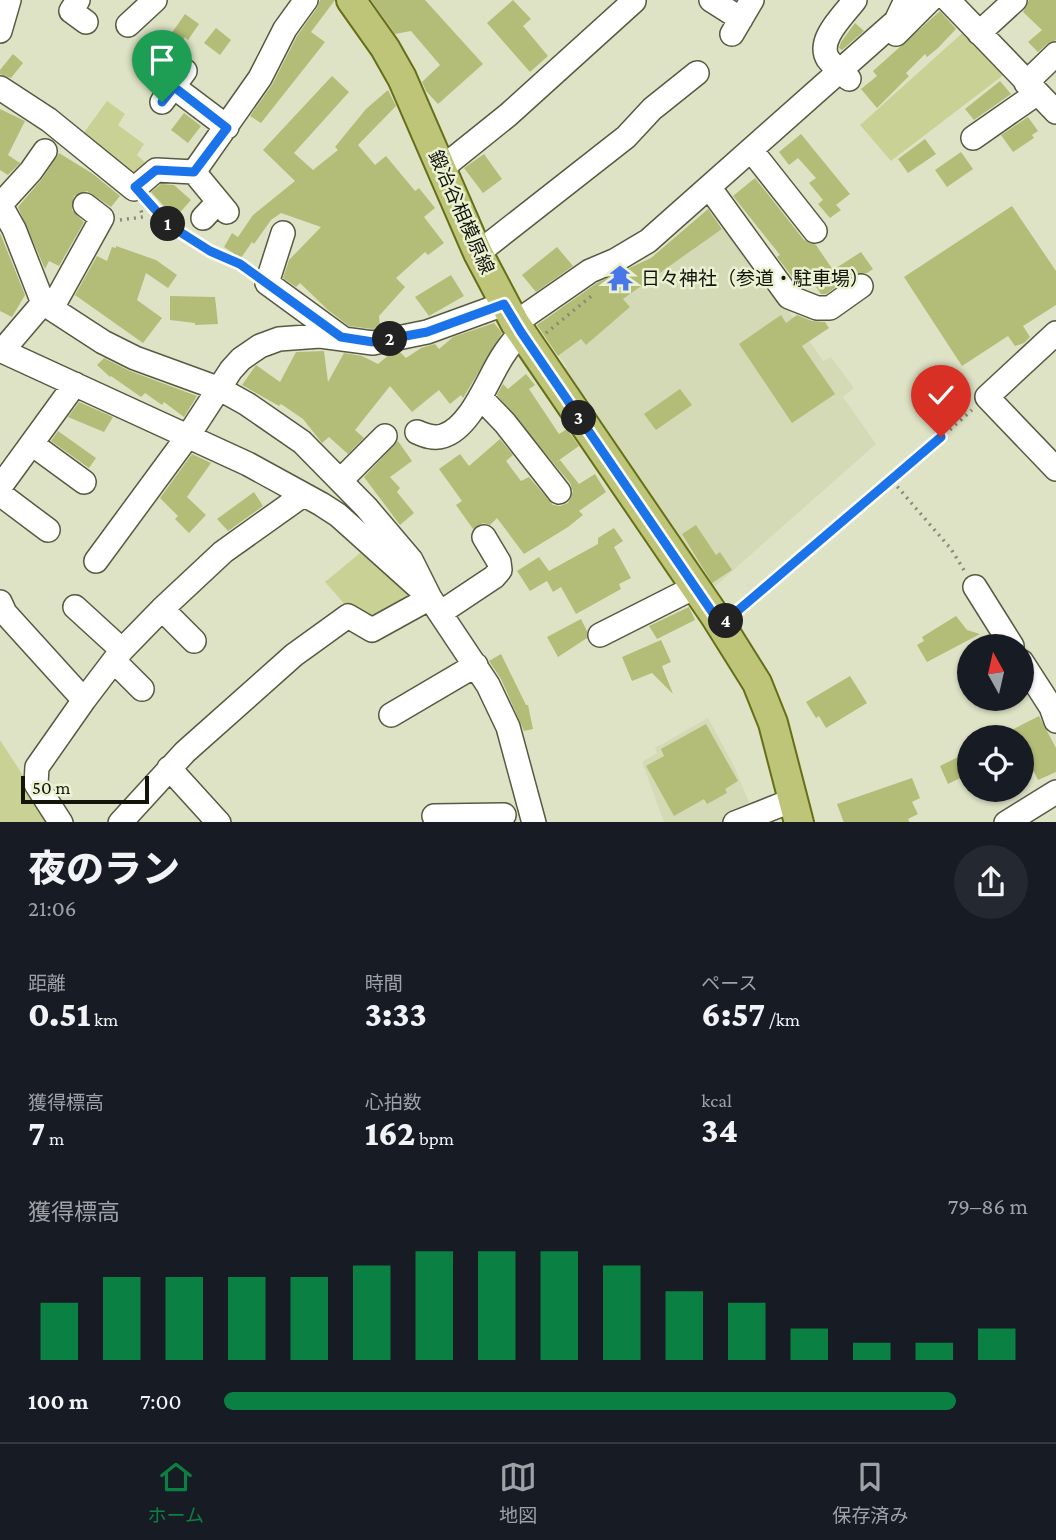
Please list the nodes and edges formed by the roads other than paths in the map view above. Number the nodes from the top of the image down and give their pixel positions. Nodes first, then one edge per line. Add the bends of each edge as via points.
1 (9, 0) edge
2 (78, 0) edge
3 (155, 0) edge
4 (306, 0) edge
5 (351, 0) edge
6 (711, 0) edge
7 (855, 0) edge
8 (930, 0) edge
9 (948, 0) edge
10 (1015, 0) edge
11 (634, 1) edge
12 (907, 9) edge
13 (742, 18) edge
14 (86, 22) dead end
15 (128, 25) dead end
16 (0, 31) edge
17 (979, 33) junction
18 (1056, 54) edge
19 (845, 75) junction
20 (686, 76) dead end
21 (173, 87) dead end
22 (0, 88) edge
23 (1031, 88) junction
24 (1056, 112) edge
25 (227, 128) junction
26 (973, 138) dead end
27 (44, 150) dead end
28 (755, 154) junction
29 (442, 168) junction
30 (194, 172) junction
31 (713, 191) junction
32 (0, 204) edge
33 (94, 211) road end
34 (216, 211) dead end
35 (815, 231) dead end
36 (283, 233) dead end
37 (478, 253) junction
38 (861, 286) dead end
39 (48, 305) junction
40 (521, 324) junction
41 (1056, 333) edge
42 (341, 337) junction
43 (1, 350) edge
44 (75, 384) junction
45 (220, 389) junction
46 (480, 397) junction
47 (417, 432) dead end
48 (188, 436) junction
49 (385, 436) dead end
50 (32, 444) junction
51 (1056, 469) edge
52 (338, 477) junction
53 (85, 482) dead end
54 (0, 487) edge
55 (559, 492) dead end
56 (0, 494) edge
57 (305, 496) junction
58 (48, 530) dead end
59 (495, 545) dead end
60 (96, 561) dead end
61 (695, 587) junction
62 (975, 587) road end
63 (0, 602) edge
64 (435, 605) junction
65 (75, 607) dead end
66 (162, 609) junction
67 (1004, 634) edge
68 (600, 635) dead end
69 (194, 641) dead end
70 (118, 656) junction
71 (476, 665) junction
72 (1034, 681) edge
73 (142, 689) dead end
74 (84, 700) junction
75 (391, 715) dead end
76 (1056, 721) edge
77 (169, 768) junction
78 (523, 774) junction
79 (1056, 792) edge
80 (796, 811) edge
81 (434, 816) dead end
82 (503, 819) edge
83 (61, 822) edge
84 (120, 822) edge
85 (219, 822) edge
86 (534, 822) edge
87 (735, 822) edge
88 (1006, 822) edge

1 - 16 street
2 - 14 street via 71,11
3 - 15 street
4 - 25 street
5 - 29 main road, 鍛冶谷相模原線 via 386,48
6 - 13 street
7 - 19 street via 825,41 829,60
8 - 12 street
9 - 17 street
10 - 17 street
11 - 29 street via 620,23
12 - 19 street
17 - 23 street
18 - 23 street
19 - 28 street
20 - 37 street via 652,109 550,186
21 - 25 street
22 - 30 street via 49,120 134,188 156,170
23 - 24 street
23 - 26 street
25 - 30 street
27 - 32 street via 31,172
28 - 31 street
28 - 35 street
29 - 37 main road, 鍛冶谷相模原線
30 - 34 street
31 - 38 street via 789,297 830,308
31 - 40 street via 648,241 590,271
32 - 39 street
33 - 39 street
36 - 42 street via 267,282
37 - 40 main road, 鍛冶谷相模原線
39 - 43 street
39 - 45 street via 135,358
40 - 42 street via 373,342
40 - 46 street
40 - 61 main road, 鍛冶谷相模原線
41 - 51 street via 987,397
42 - 45 street via 279,339 260,346 241,359
43 - 44 street
44 - 48 street
44 - 50 street
45 - 48 street
45 - 52 street via 302,442
46 - 47 street via 457,429 430,437
46 - 55 street
48 - 57 street
48 - 60 street
49 - 52 street
50 - 53 street
50 - 54 street
52 - 57 street
52 - 64 street via 411,560
56 - 58 street
57 - 64 street via 338,515
57 - 66 street via 223,552
59 - 64 street via 499,570 494,578
61 - 68 street
61 - 80 main road, 鍛冶谷相模原線 via 757,684
62 - 67 street
63 - 74 street
64 - 71 street
64 - 77 street via 372,630 348,616 294,655
65 - 70 street
66 - 69 street
66 - 70 street
70 - 73 street
70 - 74 street
71 - 75 street
71 - 78 street via 508,727
72 - 76 street
74 - 83 street via 37,767 36,784
77 - 84 street
77 - 85 street
78 - 82 street
78 - 86 street
79 - 88 street
80 - 87 street
81 - 82 street

